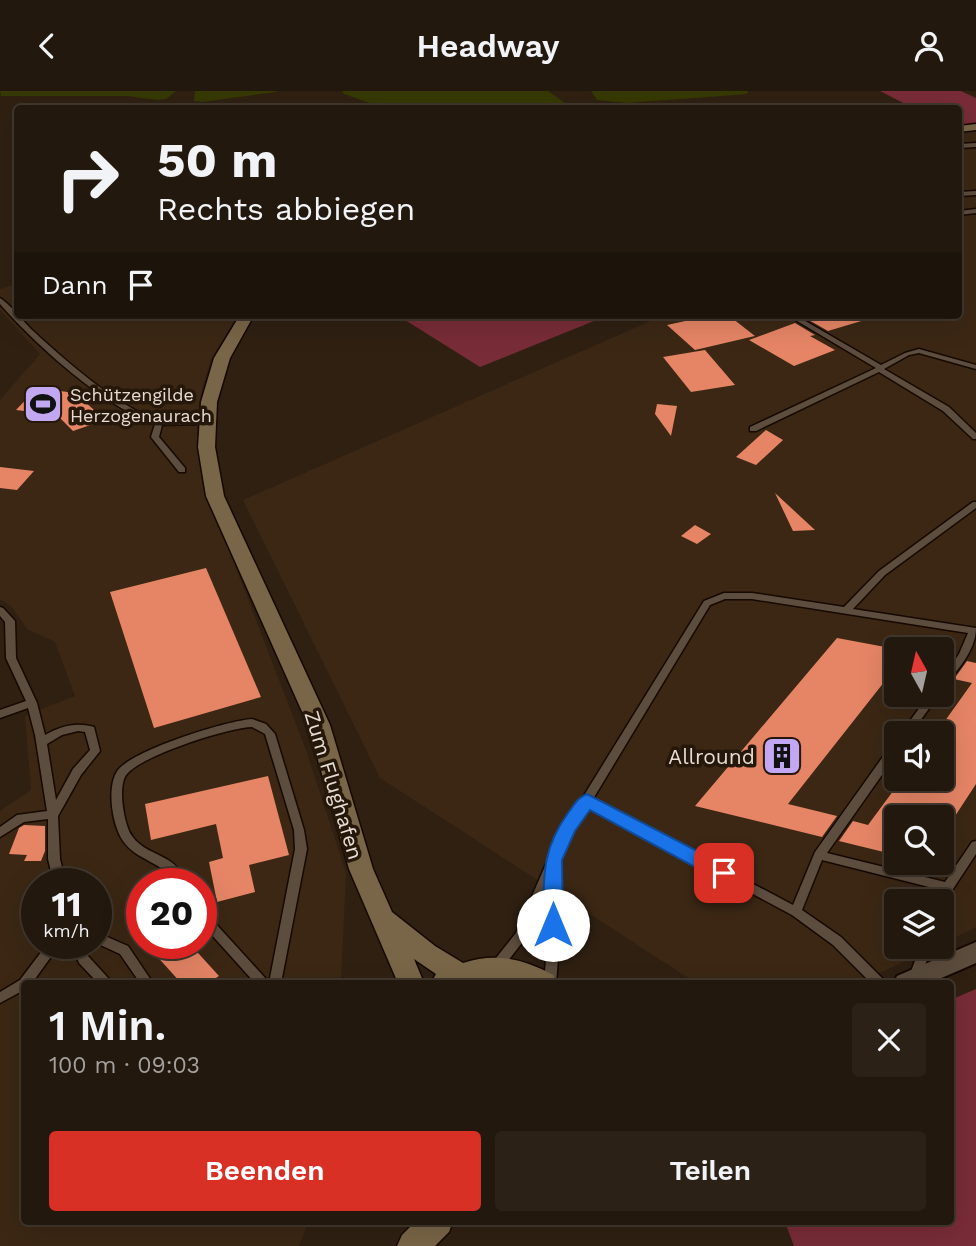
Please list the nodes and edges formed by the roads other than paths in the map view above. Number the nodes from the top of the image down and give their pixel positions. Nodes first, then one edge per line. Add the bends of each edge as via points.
1 (0, 300) edge
2 (14, 314) edge
3 (19, 319) edge
4 (244, 319) edge
5 (797, 319) edge
6 (976, 366) edge
7 (880, 368) junction
8 (205, 422) junction
9 (159, 423) junction
10 (753, 429) dead end
11 (976, 437) edge
12 (182, 470) dead end
13 (976, 505) edge
14 (0, 610) edge
15 (847, 610) junction
16 (975, 631) edge
17 (954, 667) edge
18 (32, 703) junction
19 (0, 714) edge
20 (42, 742) junction
21 (884, 764) edge
22 (587, 800) junction
23 (54, 814) junction
24 (0, 833) edge
25 (976, 845) edge
26 (819, 855) junction
27 (553, 860) junction
28 (56, 868) edge
29 (175, 868) edge
30 (948, 887) joint
31 (796, 912) junction
32 (383, 917) junction
33 (217, 933) edge
34 (112, 944) edge
35 (976, 952) edge
36 (43, 959) edge
37 (83, 959) edge
38 (921, 959) edge
39 (496, 967) junction
40 (452, 979) edge
41 (27, 980) edge
42 (102, 980) edge
43 (145, 980) edge
44 (259, 980) edge
45 (276, 980) edge
46 (410, 980) edge
47 (540, 980) edge
48 (548, 980) edge
49 (876, 980) edge
50 (911, 980) edge
51 (914, 980) edge
52 (21, 985) edge
53 (0, 998) edge

1 - 2 lane
3 - 9 lane via 51,352 130,409
4 - 8 street, Zum Flughafen via 229,340 208,396
5 - 7 lane
6 - 7 lane via 919,351
7 - 10 lane
7 - 11 lane via 946,409
8 - 9 lane
8 - 32 street, Zum Flughafen via 215,496 323,737 348,833
9 - 12 lane via 155,437
13 - 15 lane via 883,573
14 - 18 lane via 10,621 11,658
15 - 16 lane
15 - 22 lane via 736,595 706,603
16 - 17 lane
18 - 19 lane
18 - 20 lane
20 - 23 lane
20 - 23 lane via 54,733 84,727 90,730 95,751 77,772
21 - 26 lane
22 - 27 lane
22 - 31 lane
23 - 24 lane via 21,818
23 - 28 lane
25 - 30 lane
26 - 30 lane
26 - 31 lane
27 - 39 lane via 521,936
27 - 48 lane via 553,947
29 - 45 lane via 130,843 116,787 119,778 145,757 219,728 239,723 263,727 270,734 301,849
31 - 49 lane via 836,941
32 - 40 street, Zum Flughafen
32 - 46 street, Zum Flughafen
33 - 44 lane
34 - 43 lane via 124,950
35 - 51 street
36 - 41 lane
37 - 42 lane
38 - 50 lane
39 - 40 street
39 - 47 street
52 - 53 lane

